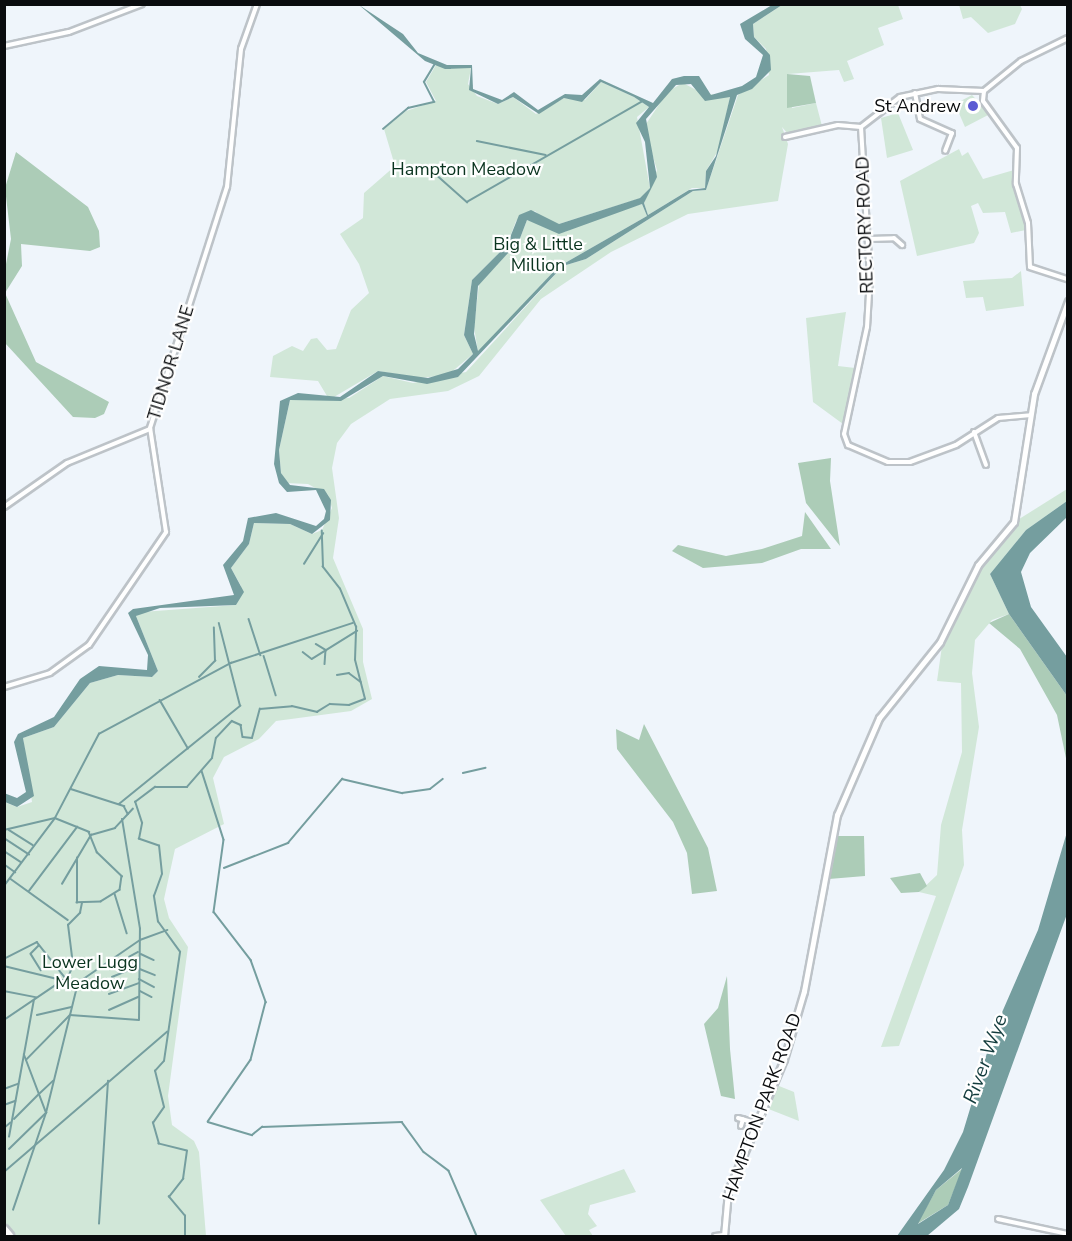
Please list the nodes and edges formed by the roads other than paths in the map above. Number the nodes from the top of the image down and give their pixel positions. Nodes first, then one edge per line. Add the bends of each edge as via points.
1 (141, 4) edge
2 (257, 4) edge
3 (1068, 38) edge
4 (4, 46) edge
5 (984, 91) junction
6 (915, 93) junction
7 (975, 94) junction
8 (983, 101) junction
9 (861, 127) junction
10 (785, 137) dead end
11 (945, 151) dead end
12 (869, 239) junction
13 (902, 245) dead end
14 (1068, 279) edge
15 (1068, 301) edge
16 (1031, 415) junction
17 (150, 428) junction
18 (974, 432) junction
19 (989, 463) dead end
20 (4, 507) edge
21 (4, 687) edge
22 (756, 1123) junction
23 (741, 1126) dead end
24 (998, 1219) dead end
25 (4, 1230) edge
26 (1068, 1234) edge
27 (9, 1236) edge
28 (715, 1236) edge
29 (724, 1236) edge

1 - 4 street via 69,32
2 - 17 street, TIDNOR LANE via 241,49 227,187
3 - 5 street via 1021,61
5 - 7 street
5 - 8 street
6 - 7 street via 946,89
6 - 9 street via 882,105
6 - 11 street via 920,119 952,133
7 - 8 street
8 - 14 street via 1017,148 1016,184 1028,223 1030,267
9 - 10 street via 838,125
9 - 12 street, RECTORY ROAD
12 - 13 street via 894,238
12 - 18 street, RECTORY ROAD via 867,327 844,434 848,445 888,462 910,462
15 - 16 main road, HAMPTON PARK ROAD
16 - 18 street, RECTORY ROAD via 1008,414
16 - 22 main road, HAMPTON PARK ROAD via 1014,522 978,565 940,642 887,705 833,825 809,972 784,1059
17 - 20 street via 67,463
17 - 21 street, TIDNOR LANE via 167,520 163,537 89,645 50,673
18 - 19 street
22 - 23 street via 741,1118
22 - 29 main road, HAMPTON PARK ROAD via 728,1191
24 - 26 street
25 - 27 highway
28 - 29 street

